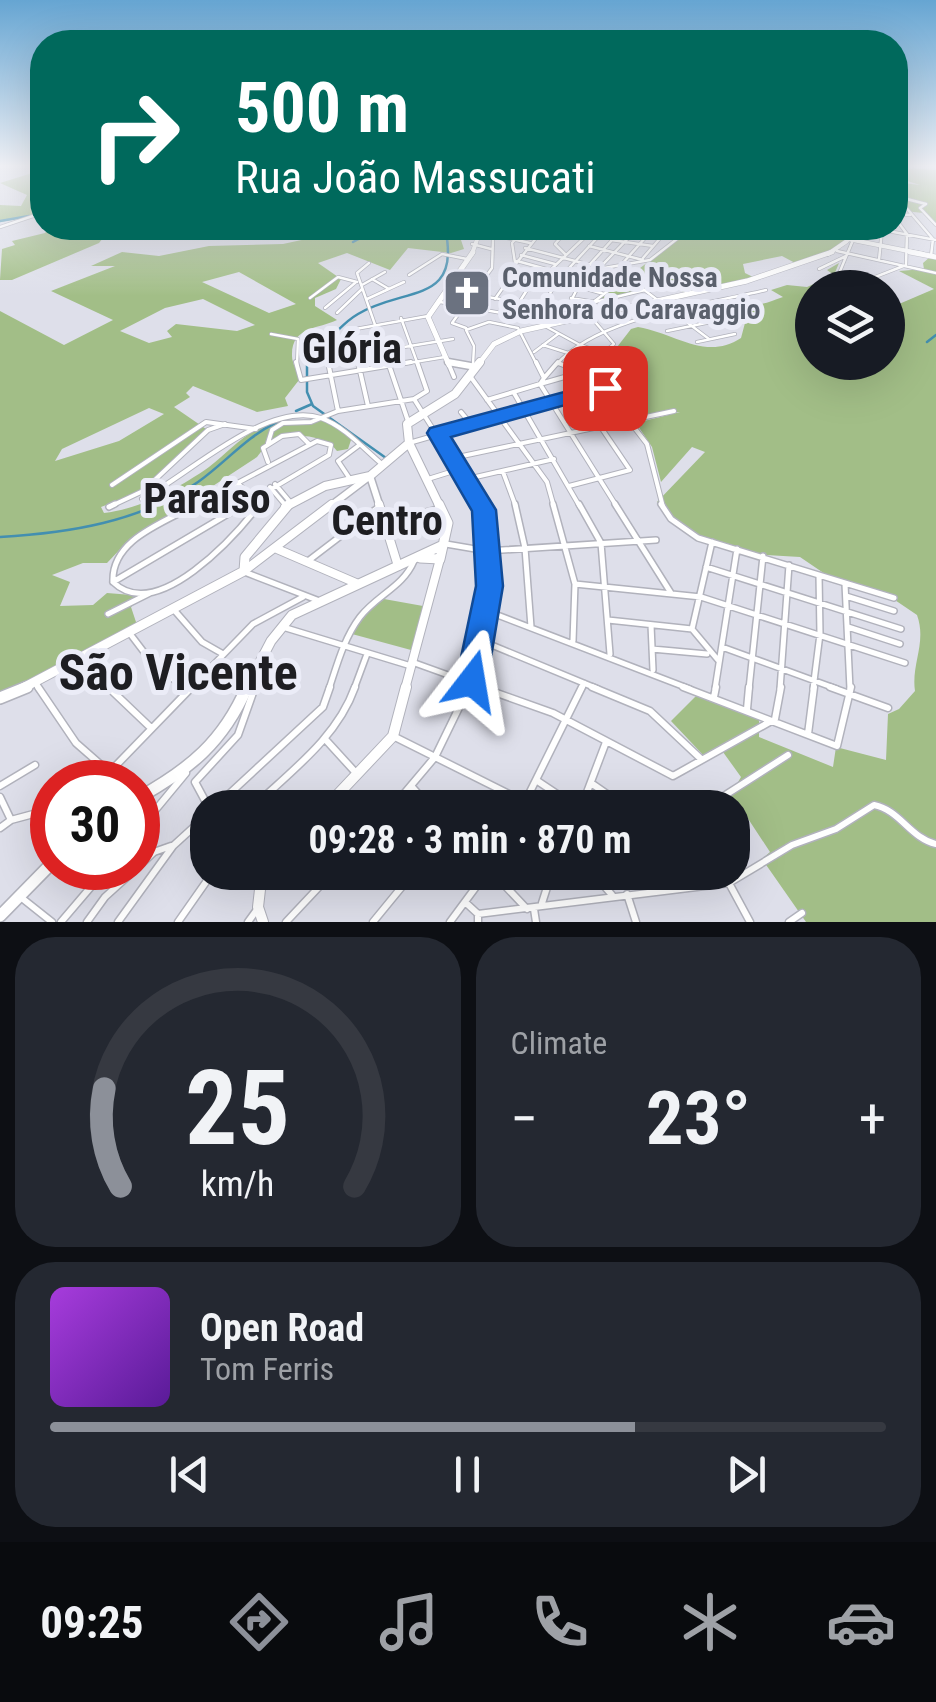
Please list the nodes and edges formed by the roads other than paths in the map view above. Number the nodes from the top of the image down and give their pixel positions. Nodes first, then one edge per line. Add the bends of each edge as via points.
1 (908, 210) edge
2 (908, 216) edge
3 (913, 216) junction
4 (30, 217) edge
5 (0, 227) edge
6 (908, 234) edge
7 (934, 239) edge
8 (474, 240) edge
9 (494, 240) edge
10 (514, 240) joint
11 (533, 240) edge
12 (557, 240) edge
13 (582, 240) edge
14 (595, 240) edge
15 (611, 240) joint
16 (643, 240) edge
17 (658, 240) edge
18 (675, 240) edge
19 (848, 240) joint
20 (880, 240) edge
21 (906, 240) edge
22 (856, 241) junction
23 (624, 242) junction
24 (530, 243) junction
25 (472, 244) junction
26 (588, 246) junction
27 (638, 246) junction
28 (653, 246) junction
29 (880, 246) junction
30 (525, 248) junction
31 (491, 249) junction
32 (601, 249) junction
33 (838, 251) junction
34 (905, 251) junction
35 (614, 252) junction
36 (565, 254) junction
37 (521, 255) junction
38 (847, 255) junction
39 (628, 256) junction
40 (934, 257) edge
41 (560, 258) junction
42 (642, 259) junction
43 (470, 260) junction
44 (648, 261) junction
45 (877, 261) junction
46 (572, 262) junction
47 (369, 263) dead end
48 (555, 264) junction
49 (516, 265) junction
50 (622, 265) junction
51 (906, 265) junction
52 (585, 266) junction
53 (603, 269) junction
54 (819, 269) dead end
55 (550, 270) junction
56 (841, 270) edge
57 (893, 270) edge
58 (384, 272) dead end
59 (615, 272) junction
60 (936, 273) edge
61 (409, 276) dead end
62 (536, 276) junction
63 (543, 278) junction
64 (371, 279) junction
65 (556, 281) junction
66 (404, 282) dead end
67 (674, 283) dead end
68 (360, 284) junction
69 (603, 284) dead end
70 (571, 285) junction
71 (579, 287) junction
72 (389, 289) junction
73 (643, 290) junction
74 (766, 290) dead end
75 (448, 291) junction
76 (604, 294) junction
77 (473, 295) junction
78 (310, 298) dead end
79 (571, 298) junction
80 (367, 299) junction
81 (495, 299) junction
82 (440, 302) junction
83 (596, 302) junction
84 (657, 302) junction
85 (522, 303) junction
86 (543, 306) junction
87 (464, 307) junction
88 (326, 308) dead end
89 (621, 309) junction
90 (567, 310) junction
91 (580, 312) junction
92 (337, 313) dead end
93 (599, 314) junction
94 (676, 314) junction
95 (428, 316) junction
96 (590, 316) junction
97 (401, 318) junction
98 (736, 318) dead end
99 (375, 322) junction
100 (552, 323) junction
101 (631, 323) junction
102 (692, 326) junction
103 (466, 328) junction
104 (604, 330) junction
105 (521, 331) junction
106 (668, 331) dead end
107 (271, 334) dead end
108 (558, 334) junction
109 (735, 334) dead end
110 (453, 339) dead end
111 (709, 339) junction
112 (438, 342) junction
113 (697, 342) dead end
114 (543, 345) junction
115 (580, 345) junction
116 (411, 346) junction
117 (325, 350) dead end
118 (384, 350) junction
119 (534, 352) junction
120 (566, 353) junction
121 (603, 353) junction
122 (355, 355) junction
123 (446, 357) junction
124 (328, 359) junction
125 (312, 362) dead end
126 (418, 362) junction
127 (557, 363) junction
128 (389, 366) junction
129 (449, 366) junction
130 (474, 366) junction
131 (640, 366) dead end
132 (626, 371) dead end
133 (359, 372) junction
134 (331, 376) junction
135 (470, 376) junction
136 (454, 377) dead end
137 (542, 381) junction
138 (577, 392) junction
139 (514, 393) junction
140 (414, 399) junction
141 (487, 400) junction
142 (552, 400) junction
143 (401, 401) junction
144 (368, 406) junction
145 (526, 407) junction
146 (338, 411) junction
147 (424, 411) junction
148 (674, 411) dead end
149 (462, 412) dead end
150 (498, 415) junction
151 (324, 416) junction
152 (630, 420) junction
153 (408, 421) junction
154 (230, 423) junction
155 (470, 423) junction
156 (601, 427) junction
157 (256, 429) junction
158 (438, 433) junction
159 (573, 433) junction
160 (544, 440) junction
161 (408, 442) junction
162 (268, 443) junction
163 (310, 444) junction
164 (520, 445) junction
165 (358, 446) junction
166 (452, 458) junction
167 (554, 459) junction
168 (269, 462) junction
169 (534, 464) junction
170 (383, 465) junction
171 (460, 469) junction
172 (503, 472) junction
173 (372, 474) junction
174 (350, 479) junction
175 (428, 479) junction
176 (467, 480) junction
177 (601, 480) junction
178 (235, 481) junction
179 (112, 485) dead end
180 (272, 485) junction
181 (569, 486) junction
182 (262, 491) junction
183 (208, 496) junction
184 (252, 496) junction
185 (142, 498) dead end
186 (288, 504) junction
187 (380, 506) junction
188 (110, 507) dead end
189 (443, 508) junction
190 (225, 512) junction
191 (386, 522) junction
192 (656, 540) dead end
193 (642, 541) junction
194 (712, 542) junction
195 (601, 543) junction
196 (443, 544) junction
197 (564, 545) junction
198 (528, 548) junction
199 (737, 548) junction
200 (277, 550) junction
201 (487, 551) junction
202 (763, 556) junction
203 (440, 558) junction
204 (417, 559) junction
205 (307, 562) junction
206 (789, 564) junction
207 (398, 566) junction
208 (706, 567) junction
209 (244, 571) junction
210 (819, 574) junction
211 (732, 576) junction
212 (113, 582) junction
213 (845, 582) junction
214 (356, 583) junction
215 (575, 584) junction
216 (760, 584) junction
217 (605, 585) junction
218 (154, 590) junction
219 (671, 592) junction
220 (790, 594) junction
221 (302, 596) junction
222 (846, 596) junction
223 (701, 597) junction
224 (894, 598) dead end
225 (317, 600) junction
226 (819, 602) junction
227 (730, 606) junction
228 (172, 607) junction
229 (487, 611) junction
230 (894, 611) dead end
231 (847, 612) junction
232 (758, 613) junction
233 (108, 614) dead end
234 (608, 620) junction
235 (787, 623) junction
236 (651, 625) junction
237 (531, 627) junction
238 (848, 627) junction
239 (278, 628) junction
240 (692, 629) junction
241 (901, 629) dead end
242 (128, 632) junction
243 (820, 634) junction
244 (573, 640) junction
245 (482, 641) junction
246 (900, 644) dead end
247 (851, 645) junction
248 (343, 646) junction
249 (722, 647) junction
250 (652, 649) junction
251 (224, 654) junction
252 (367, 654) junction
253 (709, 654) junction
254 (610, 656) junction
255 (79, 658) junction
256 (754, 658) junction
257 (718, 660) junction
258 (906, 663) dead end
259 (411, 664) junction
260 (784, 669) junction
261 (653, 672) junction
262 (816, 680) junction
263 (472, 681) junction
264 (584, 682) junction
265 (36, 683) junction
266 (188, 691) junction
267 (850, 692) junction
268 (714, 697) junction
269 (0, 698) edge
270 (888, 708) dead end
271 (747, 709) junction
272 (566, 719) junction
273 (775, 719) junction
274 (152, 729) junction
275 (808, 734) junction
276 (393, 736) junction
277 (325, 739) junction
278 (606, 742) junction
279 (788, 754) dead end
280 (435, 757) junction
281 (702, 759) junction
282 (90, 760) edge
283 (122, 760) edge
284 (30, 767) edge
285 (187, 770) junction
286 (204, 772) joint
287 (357, 774) junction
288 (536, 780) junction
289 (591, 784) junction
290 (160, 785) edge
291 (0, 786) edge
292 (412, 787) junction
293 (198, 790) edge
294 (232, 790) edge
295 (271, 790) edge
296 (342, 790) edge
297 (409, 790) edge
298 (415, 790) edge
299 (496, 790) edge
300 (531, 790) edge
301 (551, 790) edge
302 (588, 790) edge
303 (598, 790) edge
304 (733, 790) edge
305 (0, 797) edge
306 (160, 803) edge
307 (30, 815) edge
308 (11, 820) junction
309 (0, 828) edge
310 (190, 829) edge
311 (936, 844) edge
312 (173, 846) junction
313 (160, 850) edge
314 (750, 870) edge
315 (30, 886) edge
316 (88, 890) edge
317 (116, 890) edge
318 (200, 890) edge
319 (260, 890) edge
320 (315, 890) edge
321 (399, 890) edge
322 (476, 890) edge
323 (513, 890) edge
324 (543, 890) edge
325 (608, 890) edge
326 (665, 890) edge
327 (733, 890) edge
328 (628, 894) junction
329 (20, 896) junction
330 (613, 896) junction
331 (465, 902) junction
332 (258, 907) junction
333 (534, 907) junction
334 (802, 913) dead end
335 (0, 916) edge
336 (478, 918) edge
337 (52, 922) edge
338 (61, 922) edge
339 (87, 922) edge
340 (118, 922) edge
341 (178, 922) edge
342 (248, 922) edge
343 (263, 922) edge
344 (286, 922) edge
345 (373, 922) edge
346 (450, 922) edge
347 (536, 922) edge
348 (636, 922) edge
349 (750, 922) edge
350 (788, 922) edge

1 - 3 street
2 - 3 street
3 - 7 street
4 - 5 street
6 - 7 street
7 - 40 street
8 - 25 street
9 - 31 street
10 - 24 street
10 - 49 street
11 - 24 street
12 - 36 street
13 - 36 street
14 - 26 street
15 - 23 street
15 - 32 street
16 - 27 street
17 - 28 street
18 - 44 street
19 - 22 street
19 - 33 main road
20 - 29 street
21 - 34 street
22 - 29 street
22 - 38 street
23 - 27 street
23 - 35 street
24 - 30 street
25 - 31 street
25 - 43 street
26 - 32 street
26 - 46 street
27 - 28 street
27 - 39 street
28 - 42 street
29 - 34 street
29 - 45 street
30 - 37 street
30 - 41 street
31 - 77 street via 493,265
32 - 35 street
32 - 52 street
33 - 38 street
33 - 84 main road
34 - 40 street
34 - 51 street
35 - 39 street
35 - 53 street
36 - 41 street
37 - 48 street
37 - 49 street
38 - 45 street
38 - 54 street
38 - 56 street
39 - 42 street
39 - 50 street
41 - 46 street
41 - 48 street
42 - 44 street
43 - 61 street via 439,256
43 - 75 street
44 - 50 street
45 - 51 street
46 - 52 street
46 - 65 street
47 - 68 street via 357,271
48 - 55 street
49 - 55 street
49 - 62 street
49 - 81 street
50 - 53 street
51 - 57 street
51 - 60 street
52 - 53 street
52 - 70 street
53 - 59 street
53 - 71 street
55 - 63 street
58 - 64 street
59 - 69 street
59 - 76 street via 629,275
62 - 63 street
62 - 85 street
63 - 65 street
64 - 68 street
64 - 72 street
65 - 70 street
65 - 86 street
66 - 72 street
67 - 73 street
68 - 78 street via 338,277
68 - 80 street
68 - 88 street
68 - 92 street
70 - 71 street
71 - 76 street
71 - 79 street
72 - 80 street
73 - 83 street
73 - 84 street
74 - 94 street
75 - 77 street
75 - 82 street
76 - 83 street
77 - 81 street
77 - 87 street
79 - 83 street
79 - 90 street
80 - 99 street
81 - 85 street
82 - 87 street
82 - 95 street
83 - 91 street
84 - 89 main road
84 - 94 street
85 - 86 street
85 - 100 street
86 - 90 street
87 - 100 street
87 - 103 street via 452,323
89 - 93 main road
89 - 101 street
90 - 91 street
91 - 93 street
93 - 96 main road
94 - 101 street
94 - 102 street
95 - 97 street
95 - 112 street
96 - 100 main road
96 - 104 street
97 - 99 street
97 - 116 street
98 - 102 street
99 - 118 street
99 - 122 street via 349,332
100 - 105 main road
100 - 108 street
101 - 104 street
102 - 106 street
102 - 111 street
103 - 105 street via 489,322
103 - 130 street
104 - 115 street
104 - 121 street via 614,344
105 - 119 street
105 - 130 main road via 494,344
107 - 134 street via 298,339 294,356 305,379
108 - 114 street
108 - 115 street
109 - 111 street
110 - 112 street
111 - 113 street
112 - 116 street
112 - 123 street
114 - 119 street
114 - 120 street
115 - 120 street
115 - 121 street
116 - 118 street
116 - 126 street
117 - 124 street
118 - 122 street
118 - 128 street
119 - 137 street
120 - 127 street
120 - 132 street
121 - 131 street
122 - 124 street
122 - 133 street
123 - 126 street
123 - 129 street
124 - 125 street
124 - 134 street
126 - 128 street
126 - 140 street via 427,390
127 - 137 street
127 - 137 street via 582,372
128 - 133 street
128 - 143 street
129 - 130 street
129 - 136 street
130 - 135 main road
133 - 134 street
133 - 144 street
134 - 146 street
135 - 141 street
135 - 147 main road
137 - 139 street
137 - 142 street
138 - 142 street
138 - 152 street via 605,388
138 - 156 street
139 - 141 street
139 - 145 street
140 - 143 street
140 - 147 street
141 - 150 street
142 - 145 street
142 - 159 street
143 - 144 street
143 - 153 street
144 - 146 street
145 - 150 street
145 - 160 street
146 - 151 street
147 - 153 main road
147 - 158 street
148 - 152 street
149 - 155 street
150 - 155 street
150 - 164 street
151 - 157 street via 286,415
151 - 162 street via 278,426
151 - 165 street
152 - 156 street
152 - 194 street via 650,452 658,504 683,528
153 - 161 main road
154 - 157 street
154 - 179 street via 200,424
154 - 188 street via 208,430 143,491
155 - 158 street
156 - 159 street
156 - 177 street via 630,467 628,474
157 - 185 street
158 - 161 street
158 - 166 street
159 - 160 street
159 - 177 street
160 - 164 street
160 - 167 street
161 - 170 main road
161 - 175 main road
162 - 163 street via 294,433
162 - 168 street via 262,451
163 - 168 street
163 - 180 street via 327,442 332,452
164 - 166 street
164 - 169 street
165 - 170 street
165 - 174 street via 338,461
166 - 171 street
167 - 169 street
167 - 181 street
168 - 178 street
169 - 172 street
169 - 197 street via 546,482
170 - 173 main road
171 - 175 street
171 - 176 street
172 - 176 street
172 - 198 street
173 - 174 main road
173 - 187 street
173 - 200 street
174 - 186 main road
175 - 189 main road
176 - 201 street via 484,510
177 - 181 street
177 - 193 street
178 - 183 street
178 - 184 street
180 - 182 street
180 - 186 street
181 - 195 street
182 - 184 street
182 - 218 street via 263,500 218,553
183 - 190 street
183 - 212 street via 122,548 112,564
184 - 190 street
186 - 209 main road via 245,557
187 - 191 street
187 - 205 street
189 - 191 street
189 - 196 main road
190 - 212 street
191 - 207 street
192 - 193 street
193 - 195 street
193 - 219 street
194 - 199 street
194 - 208 street
195 - 197 street
195 - 217 street
196 - 201 street
196 - 203 main road
196 - 204 main road
197 - 198 street
197 - 215 street
198 - 201 street
198 - 237 street
199 - 202 street
199 - 211 street
200 - 205 street
200 - 209 street
201 - 229 street
202 - 206 street
202 - 216 street
203 - 204 main road
203 - 259 street
204 - 207 main road
204 - 248 street via 408,576 361,616
205 - 214 street
206 - 210 street
206 - 220 street
207 - 214 main road
208 - 211 street
208 - 223 street
209 - 221 street
209 - 228 main road
210 - 213 street
210 - 226 street
211 - 216 street
211 - 227 street
212 - 218 street via 123,590
213 - 222 street
213 - 224 street
214 - 225 main road
215 - 217 street
215 - 244 street
216 - 220 street
216 - 232 street
217 - 219 street
217 - 234 street
218 - 233 street
219 - 223 street
220 - 226 street
220 - 235 street
221 - 225 street
221 - 251 street via 265,615
222 - 230 street
222 - 231 street
223 - 227 street
223 - 240 street
225 - 239 main road
226 - 231 street
226 - 243 street
227 - 232 street
227 - 249 street
228 - 242 main road
228 - 251 street via 202,642
229 - 237 street
229 - 245 street
231 - 238 street
231 - 241 street
232 - 235 street
232 - 256 street
234 - 236 street
234 - 254 street
235 - 243 street
235 - 260 street
236 - 240 street
236 - 250 street
237 - 244 street
238 - 246 street
238 - 247 street
239 - 248 street
239 - 285 main road via 222,736
239 - 286 street via 238,735
240 - 253 street
242 - 255 main road
242 - 266 street
243 - 247 street
243 - 262 street
244 - 254 street
245 - 263 street
245 - 264 street
247 - 258 street
247 - 267 street
248 - 252 street
248 - 294 street via 323,708
249 - 256 street
249 - 257 street
250 - 253 street
250 - 261 street
251 - 266 street
252 - 259 street
252 - 277 street via 347,710
253 - 257 street
254 - 261 street
255 - 265 main road
255 - 274 street
256 - 260 street
256 - 271 street
257 - 268 street
259 - 263 street
259 - 276 street
260 - 262 street
260 - 273 street
261 - 268 street
262 - 267 street
262 - 275 street
263 - 272 street
263 - 280 street
264 - 272 street
264 - 281 street via 650,711
265 - 269 main road
265 - 282 street
266 - 274 street
267 - 270 street
267 - 275 street via 840,744
268 - 271 street
271 - 273 street
272 - 278 street
272 - 288 street
273 - 275 street
273 - 281 street
274 - 283 street
276 - 280 street
276 - 287 street
277 - 287 street
277 - 295 street
278 - 281 street via 665,775
278 - 289 street
279 - 304 street
280 - 292 street
280 - 299 street
284 - 291 street
285 - 290 main road
285 - 306 street
286 - 293 street
287 - 296 street
288 - 300 street
288 - 301 street
289 - 302 street
289 - 303 street
292 - 297 street
292 - 298 street
305 - 308 street
307 - 308 street
308 - 309 street
310 - 312 street
311 - 314 street via 917,839 880,805
312 - 313 street
312 - 340 street
315 - 329 main road
316 - 338 street
317 - 339 street
318 - 341 street
319 - 332 street
320 - 344 street
321 - 345 street
322 - 331 street
323 - 333 street
324 - 333 street
325 - 330 street
326 - 328 street
327 - 349 street
328 - 330 street
328 - 348 street
329 - 335 main road
329 - 337 street
330 - 333 street
331 - 336 street
331 - 346 street
332 - 342 street
332 - 343 street
333 - 336 street
333 - 347 street
334 - 350 street

